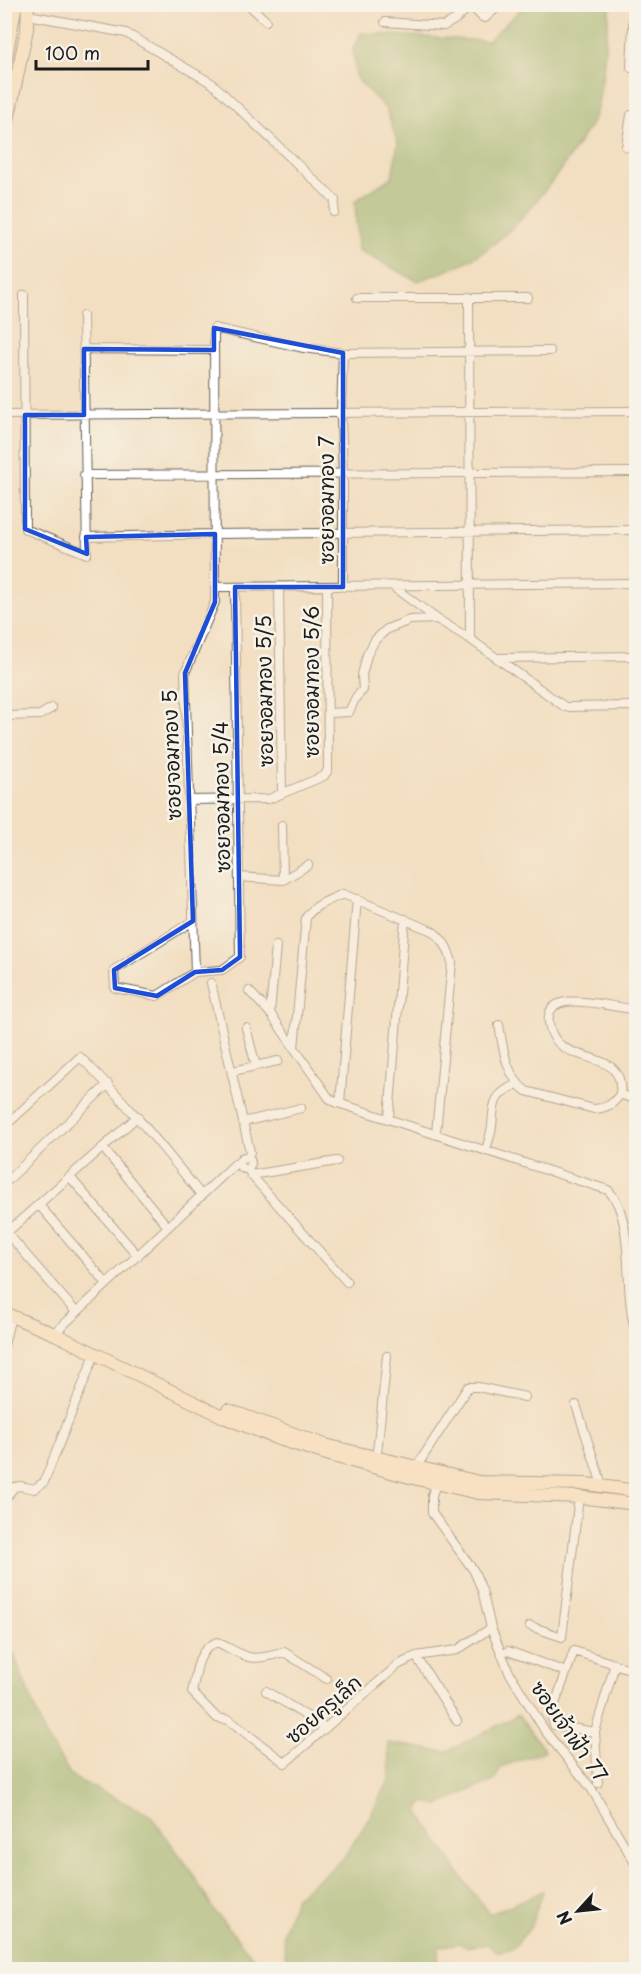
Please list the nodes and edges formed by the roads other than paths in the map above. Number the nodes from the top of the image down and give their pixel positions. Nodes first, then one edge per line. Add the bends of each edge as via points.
1 (16, 4) edge
2 (248, 4) edge
3 (501, 4) edge
4 (634, 4) edge
5 (472, 5) edge
6 (28, 10) edge
7 (266, 21) dead end
8 (385, 22) dead end
9 (635, 31) edge
10 (4, 67) edge
11 (631, 68) dead end
12 (631, 115) dead end
13 (633, 130) edge
14 (4, 139) edge
15 (626, 147) dead end
16 (334, 212) dead end
17 (24, 296) dead end
18 (470, 297) junction
19 (357, 298) dead end
20 (528, 298) dead end
21 (83, 316) dead end
22 (84, 349) junction
23 (214, 350) junction
24 (550, 351) dead end
25 (470, 352) junction
26 (343, 353) junction
27 (636, 411) edge
28 (214, 414) junction
29 (341, 414) junction
30 (470, 414) junction
31 (4, 415) edge
32 (25, 415) junction
33 (84, 415) junction
34 (636, 472) edge
35 (470, 473) junction
36 (343, 474) junction
37 (84, 475) junction
38 (214, 475) junction
39 (636, 530) edge
40 (470, 531) junction
41 (342, 532) junction
42 (215, 534) junction
43 (86, 537) junction
44 (636, 583) edge
45 (392, 585) junction
46 (470, 586) junction
47 (215, 587) junction
48 (235, 587) junction
49 (279, 587) junction
50 (327, 587) junction
51 (343, 587) junction
52 (437, 619) junction
53 (470, 639) junction
54 (636, 656) edge
55 (497, 658) junction
56 (636, 706) edge
57 (52, 708) dead end
58 (328, 713) junction
59 (4, 716) edge
60 (282, 794) junction
61 (189, 800) junction
62 (238, 801) junction
63 (282, 825) dead end
64 (308, 865) dead end
65 (238, 877) junction
66 (283, 880) junction
67 (357, 899) junction
68 (405, 919) junction
69 (193, 921) junction
70 (276, 945) dead end
71 (195, 972) junction
72 (211, 983) dead end
73 (249, 991) dead end
74 (636, 1009) edge
75 (270, 1013) junction
76 (499, 1025) dead end
77 (246, 1028) dead end
78 (294, 1048) junction
79 (278, 1060) dead end
80 (256, 1066) junction
81 (232, 1071) junction
82 (108, 1084) junction
83 (517, 1084) junction
84 (620, 1094) junction
85 (636, 1100) edge
86 (340, 1103) junction
87 (301, 1108) dead end
88 (138, 1116) junction
89 (389, 1118) junction
90 (243, 1122) junction
91 (4, 1127) edge
92 (436, 1133) junction
93 (103, 1148) junction
94 (486, 1150) junction
95 (248, 1157) junction
96 (337, 1161) dead end
97 (239, 1163) junction
98 (250, 1172) junction
99 (70, 1178) junction
100 (4, 1184) edge
101 (202, 1196) junction
102 (39, 1205) junction
103 (168, 1227) junction
104 (6, 1234) edge
105 (138, 1256) junction
106 (347, 1282) dead end
107 (107, 1284) junction
108 (4, 1304) edge
109 (76, 1312) junction
110 (8, 1315) edge
111 (58, 1330) junction
112 (636, 1332) edge
113 (4, 1345) edge
114 (95, 1354) junction
115 (387, 1356) dead end
116 (525, 1397) dead end
117 (576, 1405) dead end
118 (376, 1463) junction
119 (414, 1473) junction
120 (436, 1484) junction
121 (602, 1486) junction
122 (636, 1491) edge
123 (579, 1497) junction
124 (606, 1500) junction
125 (4, 1501) edge
126 (636, 1504) edge
127 (530, 1626) dead end
128 (491, 1628) junction
129 (508, 1651) dead end
130 (416, 1656) junction
131 (615, 1664) junction
132 (636, 1671) edge
133 (566, 1672) junction
134 (327, 1679) dead end
135 (266, 1691) dead end
136 (457, 1720) dead end
137 (326, 1728) junction
138 (595, 1732) junction
139 (598, 1784) dead end
140 (636, 1865) edge

1 - 10 main road
2 - 7 street
3 - 5 street via 485,18
4 - 9 street
5 - 8 street via 444,26
6 - 14 main road
6 - 16 street via 126,33 213,84 334,200
9 - 11 street
12 - 13 street
13 - 15 street
17 - 32 street
18 - 19 street
18 - 20 street
18 - 25 street
21 - 22 street
22 - 23 street
22 - 33 street
23 - 26 street, ซอยจอมทอง 5 via 214,328
23 - 28 street, ซอยจอมทอง 5
24 - 25 street
25 - 26 street
25 - 30 street
26 - 29 street, ซอยจอมทอง 7
27 - 30 street
28 - 29 street
28 - 33 street
28 - 38 street, ซอยจอมทอง 5
29 - 30 street
29 - 36 street, ซอยจอมทอง 7
30 - 35 street
31 - 32 street
32 - 33 street
32 - 43 street via 25,529 87,554
33 - 37 street
34 - 35 street
35 - 36 street
35 - 40 street
36 - 38 street
36 - 41 street, ซอยจอมทอง 7
37 - 38 street
37 - 43 street
38 - 42 street, ซอยจอมทอง 5
39 - 40 street
40 - 41 street
40 - 46 street
41 - 42 street
41 - 51 street, ซอยจอมทอง 7
42 - 43 street
42 - 47 street, ซอยจอมทอง 5
44 - 46 street
45 - 46 street
45 - 51 street
45 - 52 street
46 - 53 street
47 - 48 street
47 - 61 street, ซอยจอมทอง 5 via 215,602 185,673
48 - 49 street
48 - 62 street, ซอยจอมทอง 5/4
49 - 50 street
49 - 60 street, ซอยจอมทอง 5/5
50 - 51 street
50 - 58 street, ซอยจอมทอง 5/6
52 - 53 street
52 - 58 street via 410,620 387,629 367,655 363,690 349,712
53 - 55 street
54 - 55 street
55 - 56 street via 565,707
57 - 59 street via 29,717
58 - 60 street, ซอยจอมทอง 5/6 via 328,771 324,777
60 - 62 street
61 - 62 street
61 - 69 street, ซอยจอมทอง 5
62 - 65 street, ซอยจอมทอง 5/4
63 - 66 street
64 - 66 street
65 - 66 street
65 - 71 street, ซอยจอมทอง 5/4 via 240,957 222,970
67 - 68 street
67 - 78 street via 343,894 322,903 306,918
67 - 86 street
68 - 89 street
68 - 92 street via 442,939 452,962
69 - 71 street, ซอยจอมทอง 5
69 - 71 street via 114,970 115,988 157,996
70 - 75 street
72 - 81 street
73 - 75 street
74 - 84 street via 564,1002 550,1010 548,1018 554,1040 563,1048 615,1070 620,1079
75 - 78 street
76 - 83 street via 503,1050
77 - 80 street
78 - 86 street via 329,1098
79 - 80 street
80 - 81 street
81 - 90 street
82 - 88 street
82 - 91 street via 80,1058
82 - 100 street
83 - 84 street via 526,1091 594,1109 612,1104
83 - 94 street via 502,1091 495,1101
84 - 85 street
86 - 89 street
87 - 90 street
88 - 93 street
88 - 101 street
89 - 92 street
90 - 95 street
92 - 94 street
93 - 99 street
93 - 103 street
94 - 112 street via 593,1184 616,1198 622,1215
95 - 97 street via 241,1158
95 - 98 street via 252,1163
96 - 98 street
97 - 98 street
97 - 101 street
98 - 106 street
99 - 102 street
99 - 105 street
101 - 103 street
102 - 104 street
102 - 107 street
103 - 105 street
104 - 109 street
105 - 107 street
107 - 109 street
108 - 111 main road
109 - 111 street
110 - 113 street
110 - 114 main road
111 - 118 main road via 214,1405
114 - 118 main road via 276,1438
114 - 125 street via 44,1482 34,1489 14,1487
115 - 118 street
116 - 119 street via 468,1387
117 - 121 street
118 - 119 main road
119 - 120 main road
119 - 121 main road via 479,1482
120 - 123 main road via 478,1493
120 - 128 street, ซอยเจ้าฟ้า 77 via 432,1513 474,1571
121 - 122 main road
121 - 124 street
123 - 124 main road
123 - 127 street via 562,1638
124 - 126 main road
128 - 130 street, ซอยครูเล็ก via 457,1650
128 - 140 street, ซอยเจ้าฟ้า 77 via 509,1672 539,1722 591,1788
129 - 133 street
130 - 136 street
130 - 137 street, ซอยครูเล็ก via 398,1665
131 - 132 street
131 - 133 street via 574,1651
131 - 138 street
133 - 138 street via 551,1715 554,1725
134 - 137 street, ซอยครูเล็ก via 284,1652 252,1659 217,1642 201,1654 192,1692 217,1718 230,1720 285,1763
135 - 137 street
138 - 139 street

